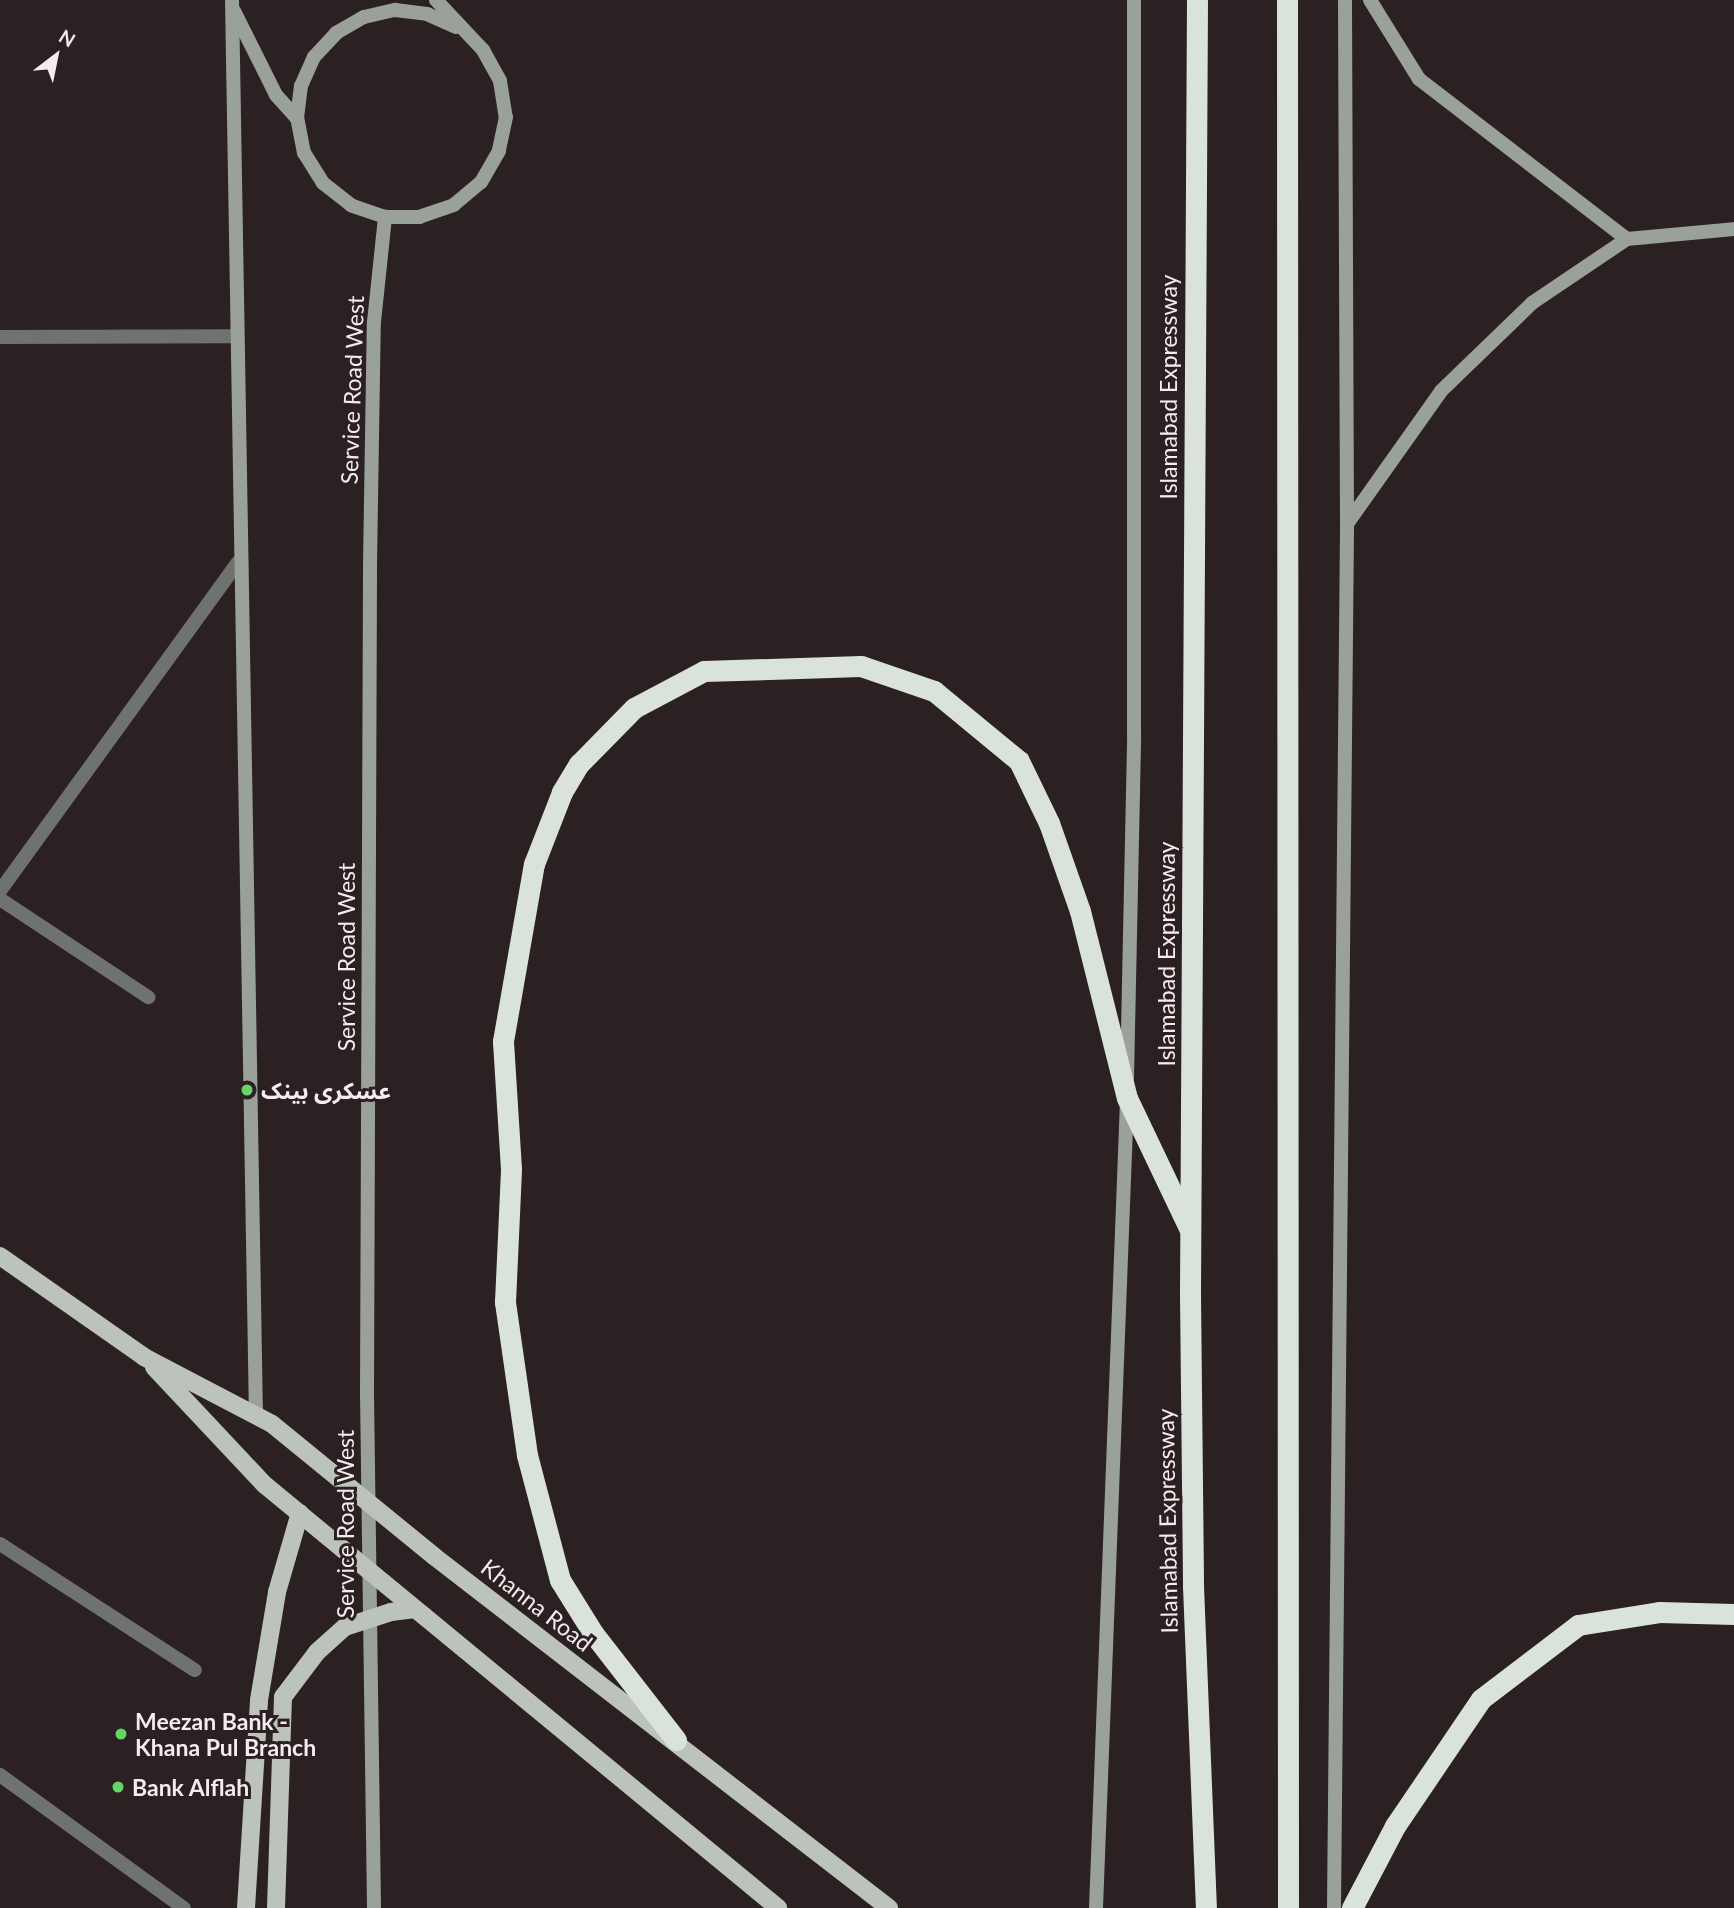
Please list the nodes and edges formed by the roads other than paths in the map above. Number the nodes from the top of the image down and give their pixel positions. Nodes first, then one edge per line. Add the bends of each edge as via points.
1 (436, 0) edge
2 (1134, 0) edge
3 (1197, 0) edge
4 (1287, 0) edge
5 (1345, 0) edge
6 (1370, 0) edge
7 (232, 3) edge
8 (456, 27) junction
9 (297, 118) junction
10 (385, 217) junction
11 (1734, 229) edge
12 (1627, 239) junction
13 (236, 335) junction
14 (0, 337) edge
15 (1347, 524) junction
16 (238, 562) junction
17 (0, 891) edge
18 (0, 900) edge
19 (148, 997) dead end
20 (1127, 1098) junction
21 (1191, 1230) junction
22 (0, 1256) edge
23 (144, 1357) junction
24 (264, 1420) junction
25 (300, 1514) junction
26 (0, 1544) edge
27 (419, 1613) junction
28 (1734, 1614) edge
29 (195, 1670) dead end
30 (676, 1740) junction
31 (0, 1775) edge
32 (184, 1908) edge
33 (246, 1908) edge
34 (276, 1908) edge
35 (374, 1908) edge
36 (778, 1908) edge
37 (889, 1908) edge
38 (1096, 1908) edge
39 (1206, 1908) edge
40 (1288, 1908) edge
41 (1334, 1908) edge
42 (1352, 1908) edge

1 - 8 street
2 - 20 street via 1134,735
3 - 21 highway, Islamabad Expressway
4 - 40 highway
5 - 15 street
6 - 12 street via 1419,79
7 - 9 street via 276,95
7 - 13 street
8 - 9 street via 427,13 395,10 364,17 336,33 314,57 300,86
8 - 10 street via 483,50 500,82 506,117 499,151 481,182 454,205 420,217
9 - 10 street via 304,153 323,183 351,205
10 - 35 street, Service Road West via 374,323 370,565 367,1392
11 - 12 street
12 - 15 street via 1532,303 1441,391
13 - 14 street
13 - 16 street
15 - 41 street
16 - 17 street
16 - 24 street
18 - 19 street
20 - 21 highway
20 - 30 highway via 1080,911 1049,823 1018,761 934,691 861,666 704,671 635,708 579,764 562,792 534,864 503,1041 512,1169 505,1302 527,1455 561,1580 593,1633
20 - 38 street
21 - 39 highway, Islamabad Expressway via 1193,1586
22 - 23 main road, Khanna Road
23 - 24 main road, Khanna Road
23 - 25 main road, Khanna Road, bridge via 265,1485
24 - 30 main road, Khanna Road, bridge
25 - 27 main road, Khanna Road, bridge
25 - 33 main road via 277,1592 259,1700
26 - 29 street
27 - 34 main road, bridge via 391,1612 345,1627 317,1653 283,1698
27 - 36 main road, Khanna Road
28 - 42 highway via 1659,1612 1578,1625 1481,1699 1395,1826
30 - 37 main road, Khanna Road
31 - 32 street

